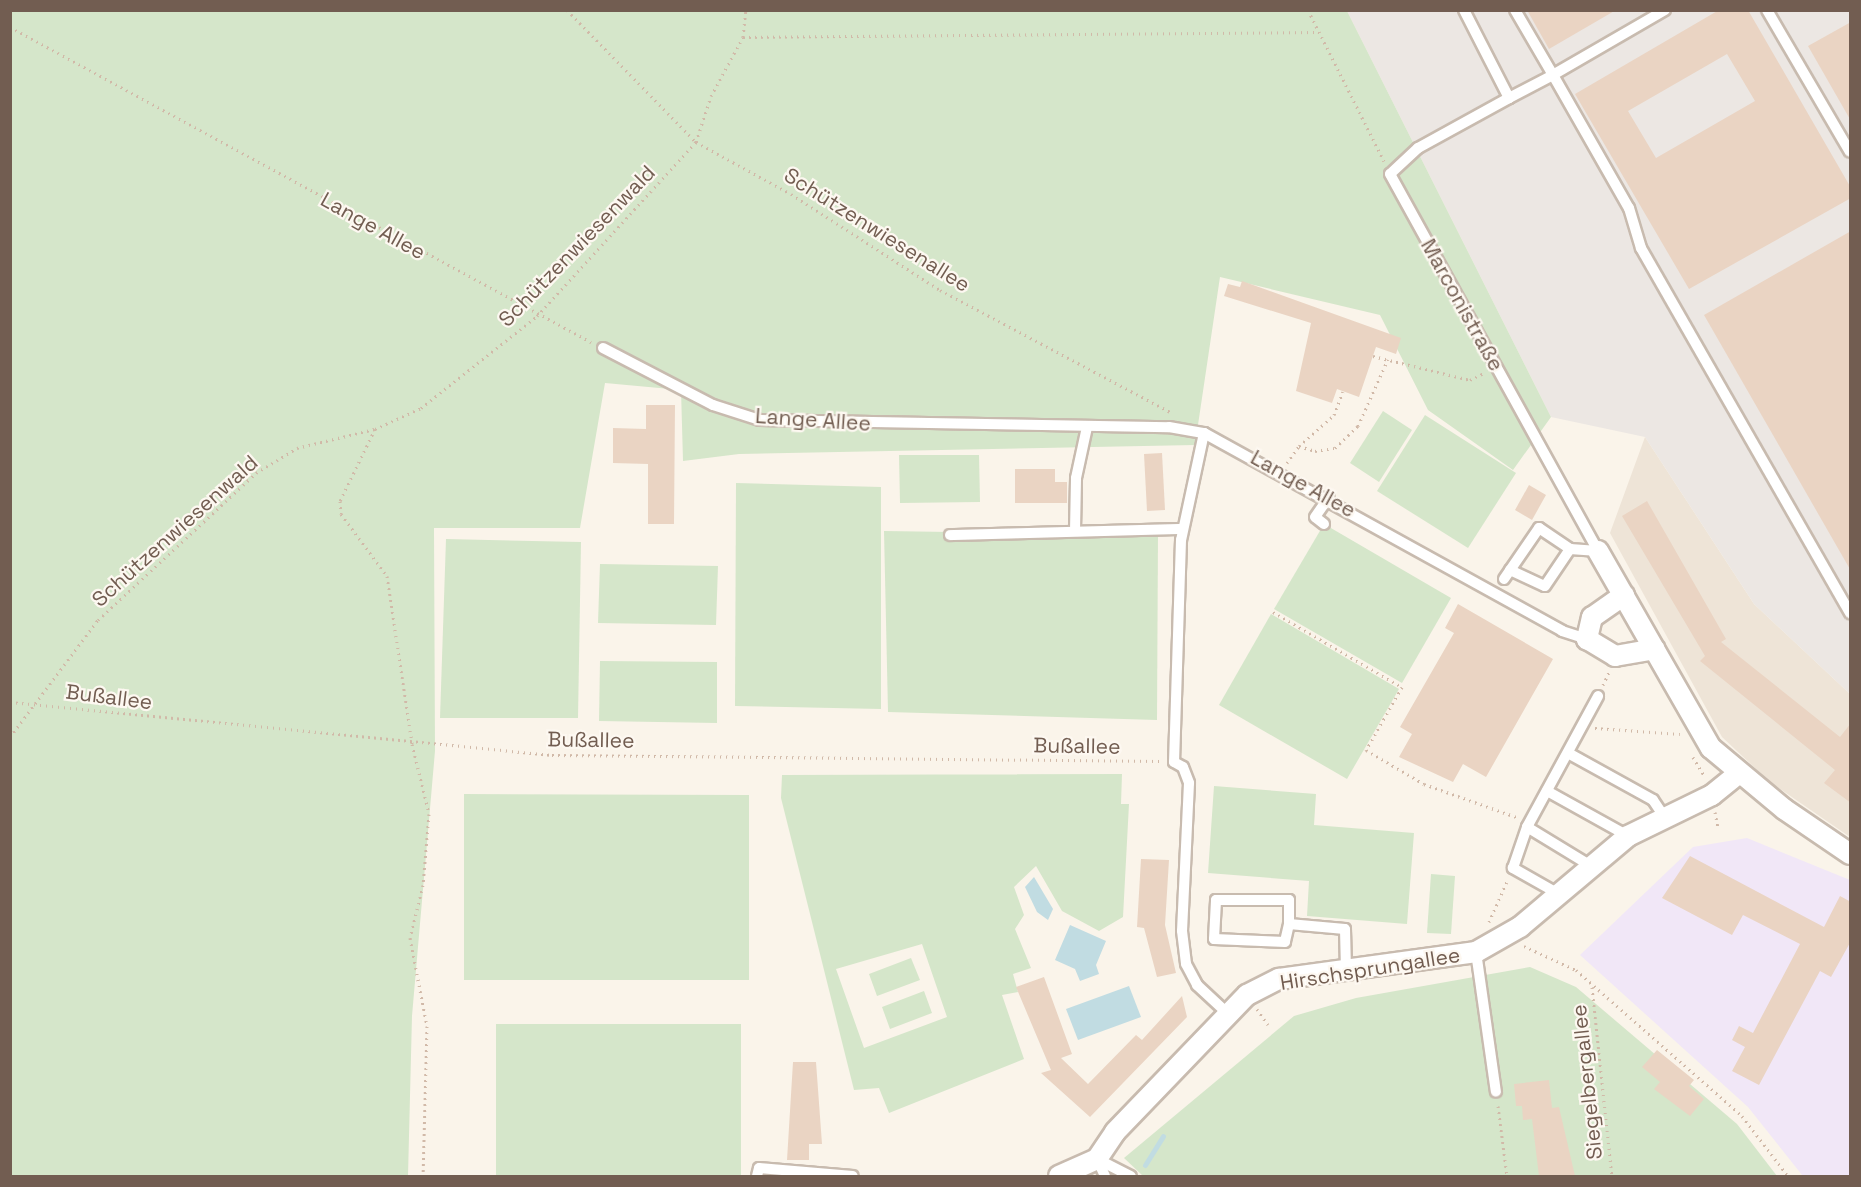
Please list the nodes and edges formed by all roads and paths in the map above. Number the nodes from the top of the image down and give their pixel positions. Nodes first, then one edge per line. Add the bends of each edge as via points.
1 (567, 10) edge
2 (746, 10) edge
3 (1308, 10) edge
4 (1464, 10) edge
5 (1515, 10) edge
6 (1665, 10) edge
7 (1767, 10) edge
8 (10, 27) edge
9 (1318, 32) junction
10 (743, 37) junction
11 (1553, 75) junction
12 (1509, 98) junction
13 (696, 142) junction
14 (1851, 152) edge
15 (1390, 174) junction
16 (537, 316) junction
17 (603, 348) joint
18 (1373, 356) dead end
19 (1388, 359) junction
20 (1497, 368) junction
21 (1343, 392) dead end
22 (1174, 414) dead end
23 (1087, 426) junction
24 (375, 429) junction
25 (1204, 433) junction
26 (1299, 446) junction
27 (1280, 471) junction
28 (1329, 497) junction
29 (1324, 524) dead end
30 (1183, 529) junction
31 (1075, 531) junction
32 (950, 535) dead end
33 (1570, 549) junction
34 (1598, 551) junction
35 (1624, 595) junction
36 (1273, 612) dead end
37 (1851, 613) edge
38 (1587, 639) junction
39 (1654, 649) junction
40 (1616, 656) junction
41 (1598, 696) joint
42 (10, 702) edge
43 (36, 704) junction
44 (1579, 727) junction
45 (1680, 734) dead end
46 (10, 737) edge
47 (412, 744) junction
48 (1568, 753) junction
49 (1174, 762) junction
50 (1738, 774) junction
51 (1547, 791) junction
52 (1663, 815) junction
53 (1528, 825) junction
54 (1628, 836) junction
55 (1851, 854) edge
56 (1591, 866) junction
57 (1513, 868) junction
58 (1557, 893) junction
59 (1289, 924) junction
60 (1502, 939) junction
61 (1476, 952) junction
62 (1550, 954) dead end
63 (1346, 971) junction
64 (1592, 985) junction
65 (1227, 1013) junction
66 (1496, 1092) joint
67 (1101, 1168) edge
68 (423, 1176) edge
69 (757, 1176) edge
70 (853, 1176) edge
71 (1059, 1176) edge
72 (1131, 1176) edge
73 (1507, 1176) edge
74 (1612, 1176) edge
75 (1788, 1176) edge

1 - 13 path, Schützenwiesenallee
2 - 10 path, Schützenwiesenwald
3 - 9 path
4 - 12 lane
5 - 11 lane
6 - 11 lane
7 - 14 lane
8 - 16 path, Lange Allee
9 - 10 path
9 - 15 path
10 - 13 path, Schützenwiesenwald via 711,96
11 - 12 lane
11 - 37 lane via 1629,208 1641,248
12 - 15 lane via 1418,148
13 - 16 path, Schützenwiesenwald
13 - 22 path, Schützenwiesenallee via 791,194 940,290
15 - 20 lane, Marconistraße
16 - 17 path, Lange Allee
16 - 24 path, Schützenwiesenwald via 421,408
17 - 23 lane, Lange Allee via 713,405 760,420
18 - 19 path
19 - 20 path via 1470,380
19 - 26 path via 1351,433 1335,448 1315,451
20 - 34 lane, Marconistraße
21 - 26 path via 1334,415
23 - 25 lane, Lange Allee
23 - 31 lane via 1076,478
24 - 43 path, Schützenwiesenwald via 297,448 256,473 98,620
24 - 47 path via 340,501 341,514 387,576
25 - 27 lane, Lange Allee
25 - 30 lane
26 - 27 path
27 - 28 lane, Lange Allee
28 - 29 lane via 1315,517
28 - 38 lane, Lange Allee via 1532,615
30 - 31 lane
30 - 49 lane
31 - 32 lane
33 - 33 lane via 1545,586 1507,574 1539,528
33 - 34 lane
34 - 35 street, Marconistraße
35 - 38 street via 1592,617
35 - 39 street, Marconistraße
36 - 53 path via 1402,687 1366,750 1424,784
38 - 40 street
39 - 40 street
39 - 50 street, Marconistraße via 1711,748
40 - 41 path
41 - 44 lane
42 - 43 path, Bußallee
43 - 46 path, Schützenwiesenwald
43 - 47 path, Bußallee
44 - 45 path
44 - 48 lane
47 - 49 path, Bußallee via 552,755
47 - 68 path via 429,814 423,885 410,938 427,1026
48 - 51 lane
48 - 52 lane via 1653,800
49 - 65 lane via 1183,767 1189,783 1182,931 1186,964 1197,985
50 - 52 street, Hirschsprungallee via 1712,795
50 - 55 street, Marconistraße
51 - 53 lane
51 - 54 lane
52 - 54 street, Hirschsprungallee
53 - 56 lane
53 - 57 lane
54 - 56 street, Hirschsprungallee
56 - 58 street, Hirschsprungallee
57 - 58 lane
57 - 60 path via 1488,926
58 - 60 street, Hirschsprungallee
59 - 59 lane via 1289,900 1216,900 1214,939 1285,942
59 - 63 lane via 1345,929
60 - 61 street, Hirschsprungallee
61 - 63 street, Hirschsprungallee
61 - 66 lane
62 - 64 path
63 - 65 street, Hirschsprungallee via 1279,979
64 - 74 path, Siegelbergallee
64 - 75 path via 1742,1116
65 - 67 street, Hirschsprungallee via 1115,1132
66 - 73 path
67 - 71 street
67 - 72 lane
69 - 70 lane via 759,1168

